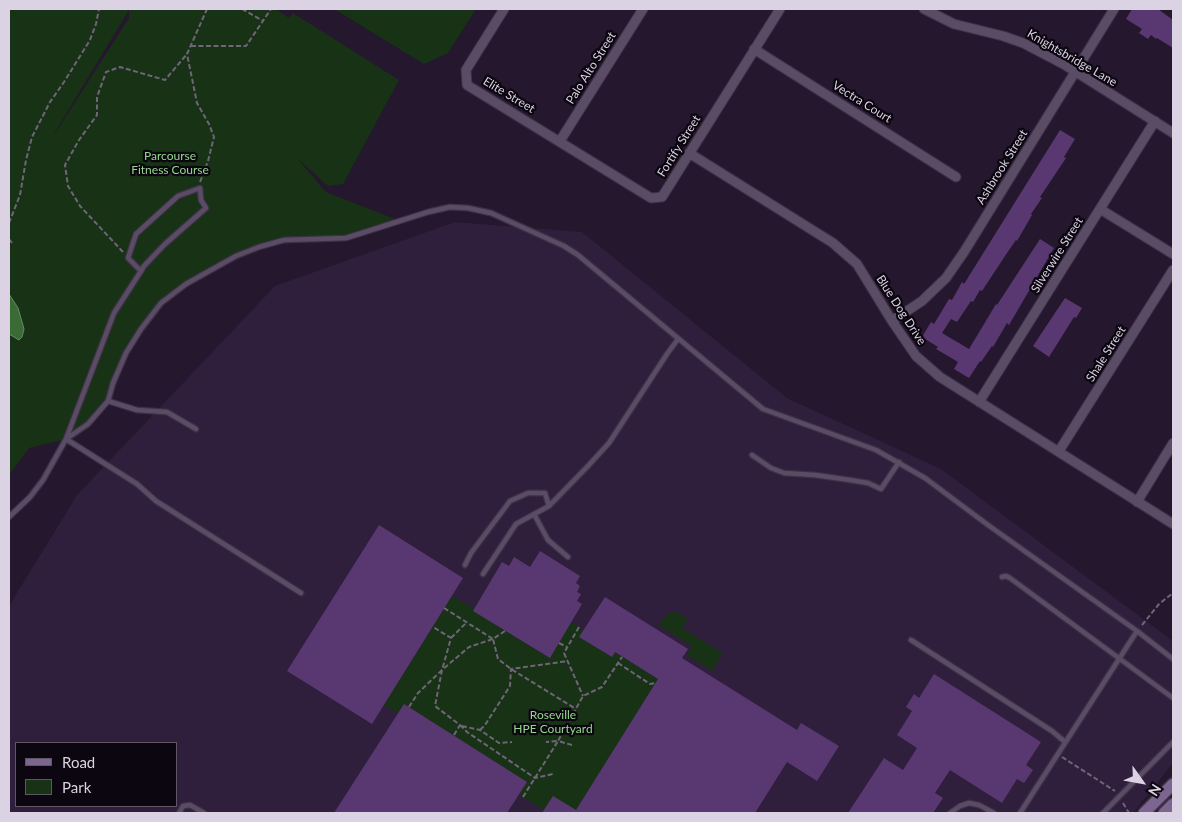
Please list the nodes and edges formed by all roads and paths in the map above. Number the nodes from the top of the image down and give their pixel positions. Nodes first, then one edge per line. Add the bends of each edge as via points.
1 (99, 9) edge
2 (207, 9) edge
3 (242, 9) edge
4 (271, 9) edge
5 (504, 9) edge
6 (643, 9) edge
7 (780, 9) edge
8 (924, 9) edge
9 (1114, 9) edge
10 (263, 21) junction
11 (191, 46) junction
12 (754, 49) junction
13 (187, 54) junction
14 (1075, 72) junction
15 (1155, 122) junction
16 (1173, 133) edge
17 (560, 141) junction
18 (689, 154) junction
19 (956, 176) dead end
20 (200, 188) junction
21 (1100, 209) junction
22 (9, 223) edge
23 (9, 240) edge
24 (12, 243) dead end
25 (1173, 254) edge
26 (128, 258) junction
27 (1173, 270) edge
28 (141, 271) junction
29 (892, 321) junction
30 (678, 339) junction
31 (108, 401) junction
32 (979, 402) junction
33 (196, 429) dead end
34 (66, 440) junction
35 (1173, 443) edge
36 (1060, 451) junction
37 (752, 455) dead end
38 (899, 462) junction
39 (1136, 502) junction
40 (549, 506) junction
41 (534, 514) junction
42 (9, 517) edge
43 (1173, 524) edge
44 (568, 557) dead end
45 (465, 565) dead end
46 (483, 574) dead end
47 (1002, 577) dead end
48 (301, 593) dead end
49 (1173, 593) edge
50 (444, 608) dead end
51 (467, 622) junction
52 (433, 626) dead end
53 (579, 627) dead end
54 (505, 630) dead end
55 (1137, 631) junction
56 (451, 638) junction
57 (493, 639) junction
58 (911, 640) dead end
59 (559, 643) dead end
60 (567, 648) junction
61 (622, 657) dead end
62 (1119, 658) junction
63 (1173, 658) edge
64 (568, 661) junction
65 (618, 663) junction
66 (511, 669) junction
67 (442, 670) junction
68 (656, 683) dead end
69 (583, 696) junction
70 (1173, 698) edge
71 (409, 707) dead end
72 (576, 709) junction
73 (460, 726) junction
74 (480, 730) junction
75 (454, 735) dead end
76 (558, 741) junction
77 (512, 742) dead end
78 (546, 742) dead end
79 (1065, 742) junction
80 (1173, 742) edge
81 (572, 745) dead end
82 (1058, 754) junction
83 (553, 774) dead end
84 (535, 778) junction
85 (1173, 784) edge
86 (1119, 796) junction
87 (523, 797) dead end
88 (1173, 804) edge
89 (179, 813) edge
90 (204, 813) edge
91 (950, 813) edge
92 (994, 813) edge
93 (1020, 813) edge
94 (1103, 813) edge
95 (1129, 813) edge
96 (1144, 813) edge
97 (1164, 813) edge

1 - 22 path via 90,40 55,93 36,130 26,160 20,195
2 - 11 path
3 - 10 path
4 - 10 path
5 - 17 street, Elite Street via 466,70 468,84
6 - 17 street, Palo Alto Street
7 - 12 street, Fortify Street
8 - 14 street, Knightsbridge Lane via 954,24 1023,43
9 - 14 street, Ashbrook Street
10 - 11 path via 246,46
11 - 13 path
12 - 18 street, Fortify Street
12 - 19 street, Vectra Court
13 - 20 path via 197,103 214,137
13 - 26 path via 165,80 120,67 106,72 97,97 98,115 79,140 66,165 68,186 80,206
14 - 15 street, Knightsbridge Lane
14 - 29 street, Ashbrook Street via 946,278 922,301
15 - 16 street, Knightsbridge Lane
15 - 21 street, Silverwire Street
17 - 18 street, Fortify Street via 651,198 662,197
18 - 29 street, Blue Dog Drive via 833,243 857,264
20 - 26 lane via 178,196 136,234
20 - 28 lane via 206,208 165,244
21 - 25 street
21 - 32 street, Silverwire Street
23 - 24 path
26 - 28 lane
27 - 36 street, Shale Street
28 - 34 lane via 114,313
29 - 32 street, Blue Dog Drive via 916,356 940,377
30 - 31 lane via 564,246 491,213 450,207 346,238 284,240 236,256 208,270 161,303 141,329 126,353
30 - 38 lane via 763,409 876,450
30 - 40 lane via 609,442
31 - 33 lane via 137,410 167,412
31 - 34 lane via 88,424
32 - 36 street, Blue Dog Drive
34 - 42 lane via 39,485
34 - 48 lane
35 - 39 street
36 - 39 street, Blue Dog Drive
37 - 38 lane via 784,473 868,483 882,489
38 - 55 lane
39 - 43 street, Blue Dog Drive
40 - 41 lane
40 - 45 lane via 545,493 528,493 510,501
41 - 44 lane via 548,540
41 - 46 lane via 516,524
47 - 62 lane via 1010,578
49 - 55 path via 1159,604
50 - 51 path
51 - 56 path
51 - 57 path
52 - 56 path
53 - 60 path
54 - 57 path
55 - 62 lane
55 - 63 lane
56 - 67 path
57 - 66 path via 498,659
57 - 67 path via 469,647
58 - 79 lane
59 - 60 path
60 - 64 path via 564,653
61 - 65 path
62 - 70 lane
62 - 79 lane
64 - 66 path
64 - 69 path
65 - 68 path via 650,684
65 - 69 path via 602,688
66 - 72 path
66 - 74 path via 510,686
67 - 71 path via 418,693
67 - 73 path via 436,706
69 - 72 path
72 - 76 path
73 - 74 path
73 - 75 path
73 - 84 path
74 - 77 path via 499,743
76 - 78 path
76 - 81 path
76 - 84 path
79 - 82 lane
80 - 86 lane
82 - 86 path
82 - 93 lane
83 - 84 path
84 - 87 path
85 - 96 street
86 - 94 lane
86 - 95 path
88 - 97 street
89 - 90 lane via 183,806 190,804
91 - 92 lane via 969,803

